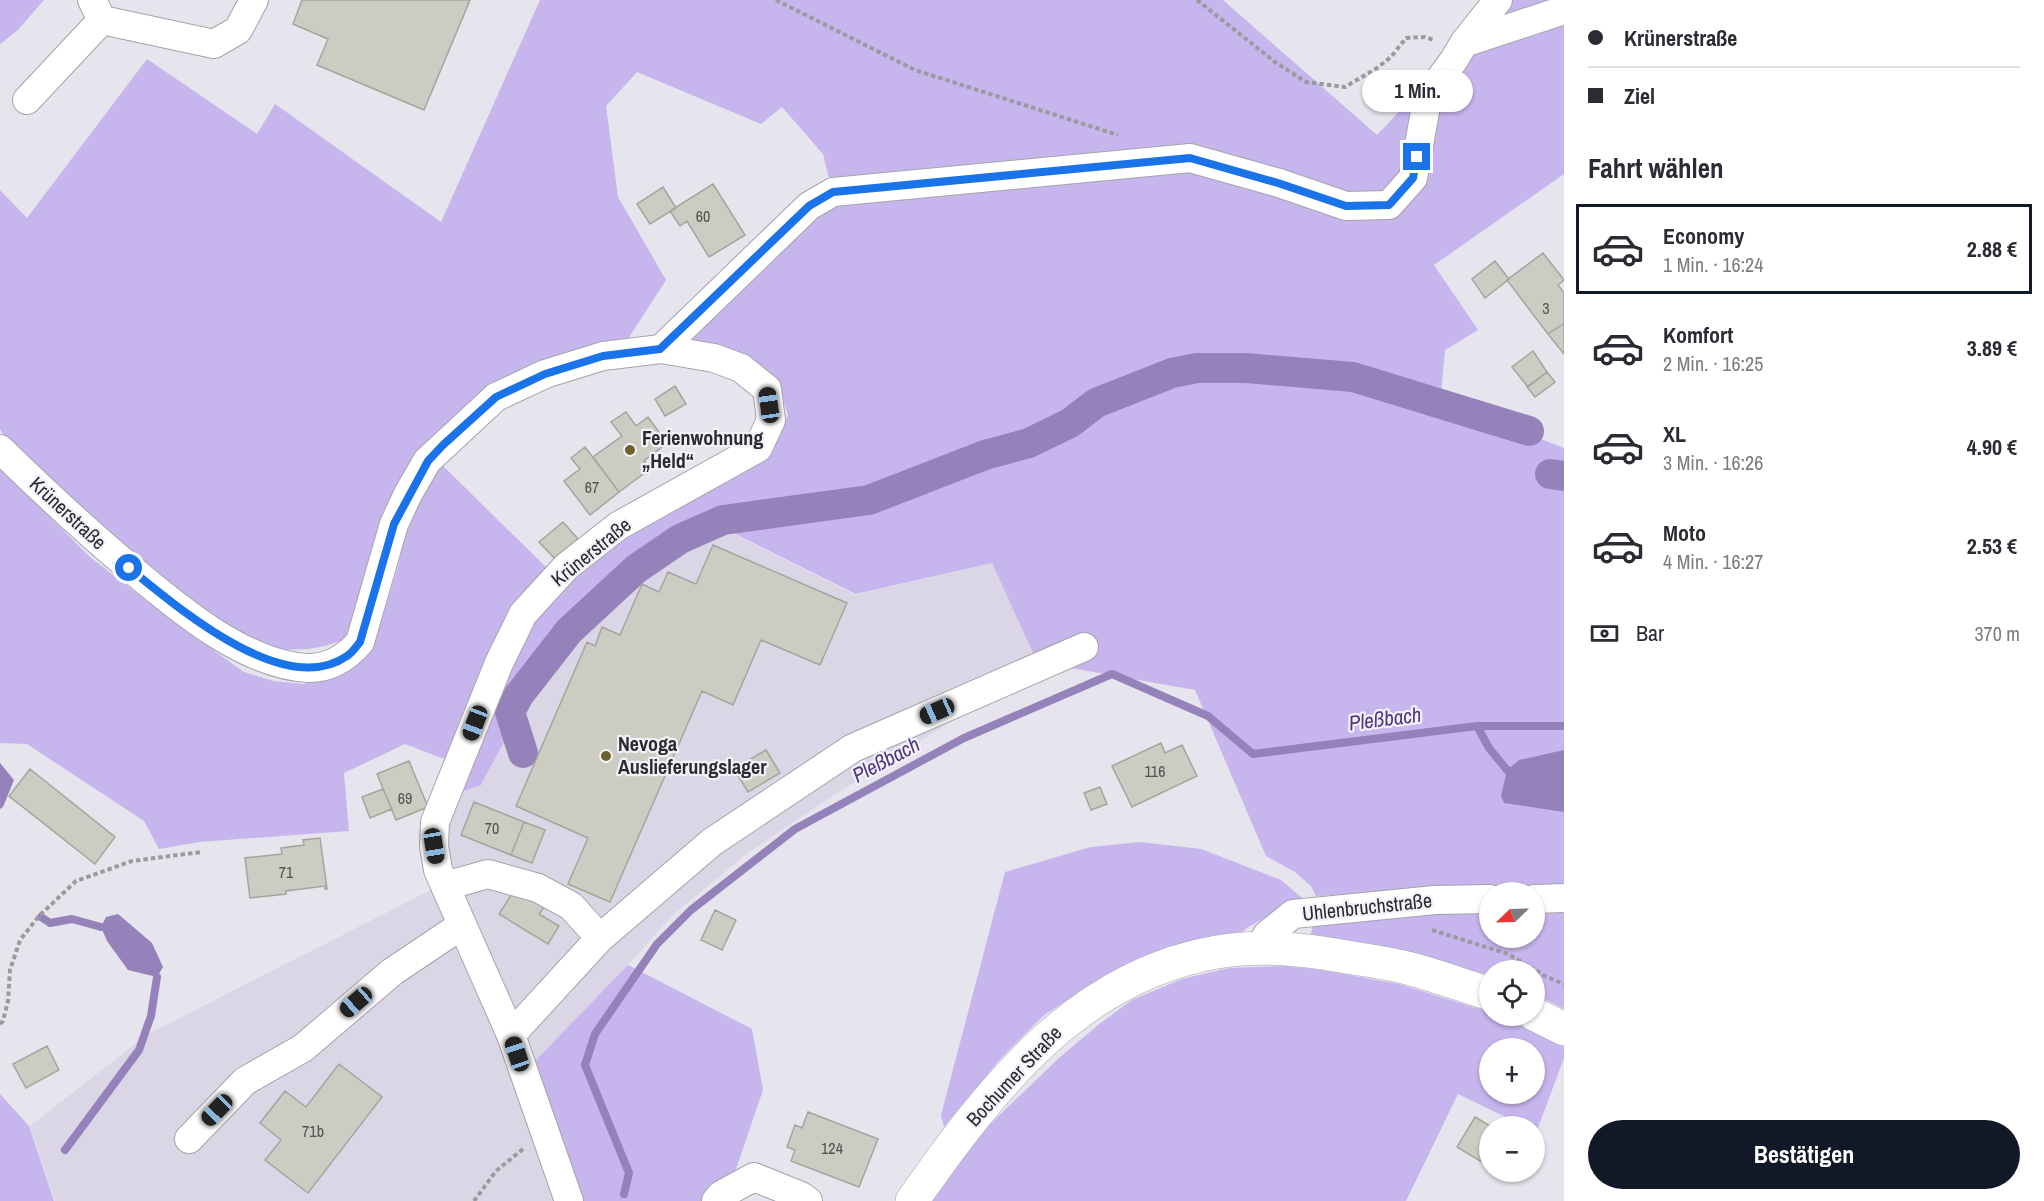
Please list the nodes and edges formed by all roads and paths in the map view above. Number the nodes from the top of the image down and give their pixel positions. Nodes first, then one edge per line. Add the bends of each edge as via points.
1 (254, 0) edge
2 (776, 0) edge
3 (1197, 0) edge
4 (1498, 0) edge
5 (97, 10) edge
6 (1564, 10) edge
7 (1459, 51) junction
8 (27, 100) dead end
9 (1124, 137) dead end
10 (660, 349) junction
11 (0, 449) edge
12 (1084, 647) dead end
13 (201, 852) dead end
14 (444, 886) junction
15 (1564, 898) edge
16 (1479, 899) edge
17 (1545, 899) edge
18 (462, 925) junction
19 (1423, 926) dead end
20 (600, 938) junction
21 (1260, 949) junction
22 (1564, 984) edge
23 (1479, 990) edge
24 (1545, 1020) edge
25 (0, 1024) edge
26 (1564, 1029) edge
27 (511, 1035) junction
28 (189, 1138) dead end
29 (548, 1141) junction
30 (474, 1201) edge
31 (568, 1201) edge
32 (716, 1201) edge
33 (808, 1201) edge
34 (912, 1201) edge

1 - 5 street via 238,30 214,44
2 - 9 path via 915,70
3 - 7 path via 1306,82 1345,87 1391,57 1406,38 1425,37
4 - 7 street
5 - 8 street
6 - 7 street
7 - 10 street via 1428,95 1413,178 1389,205 1346,206 1190,158 833,192 809,206
10 - 11 street, Krünerstraße via 603,356 545,374 496,397 459,430 428,461 394,524 360,642 348,655 331,664 309,668 266,658 234,644 179,609 80,526
10 - 14 street, Krünerstraße via 714,358 741,368 767,389 771,420 758,448 618,526 566,567 524,614 498,663 435,822 434,846
12 - 20 street via 853,748 712,842
13 - 25 path via 132,861 76,881 20,940
14 - 18 street, Krünerstraße
14 - 20 street via 488,874 538,888 571,906
15 - 17 street
16 - 21 street, Uhlenbruchstraße via 1293,914 1267,935
18 - 27 street, Krünerstraße
18 - 28 street via 392,972 303,1048 245,1081
19 - 22 path via 1508,954
20 - 27 street
21 - 23 main road, Bochumer Straße via 1325,953 1410,968
21 - 34 main road, Bochumer Straße via 1176,961 1117,986 1090,1003 1006,1080 951,1145
24 - 26 main road
27 - 29 street, Krünerstraße
29 - 30 path via 496,1170
29 - 31 street, Krünerstraße
32 - 33 street via 754,1177

